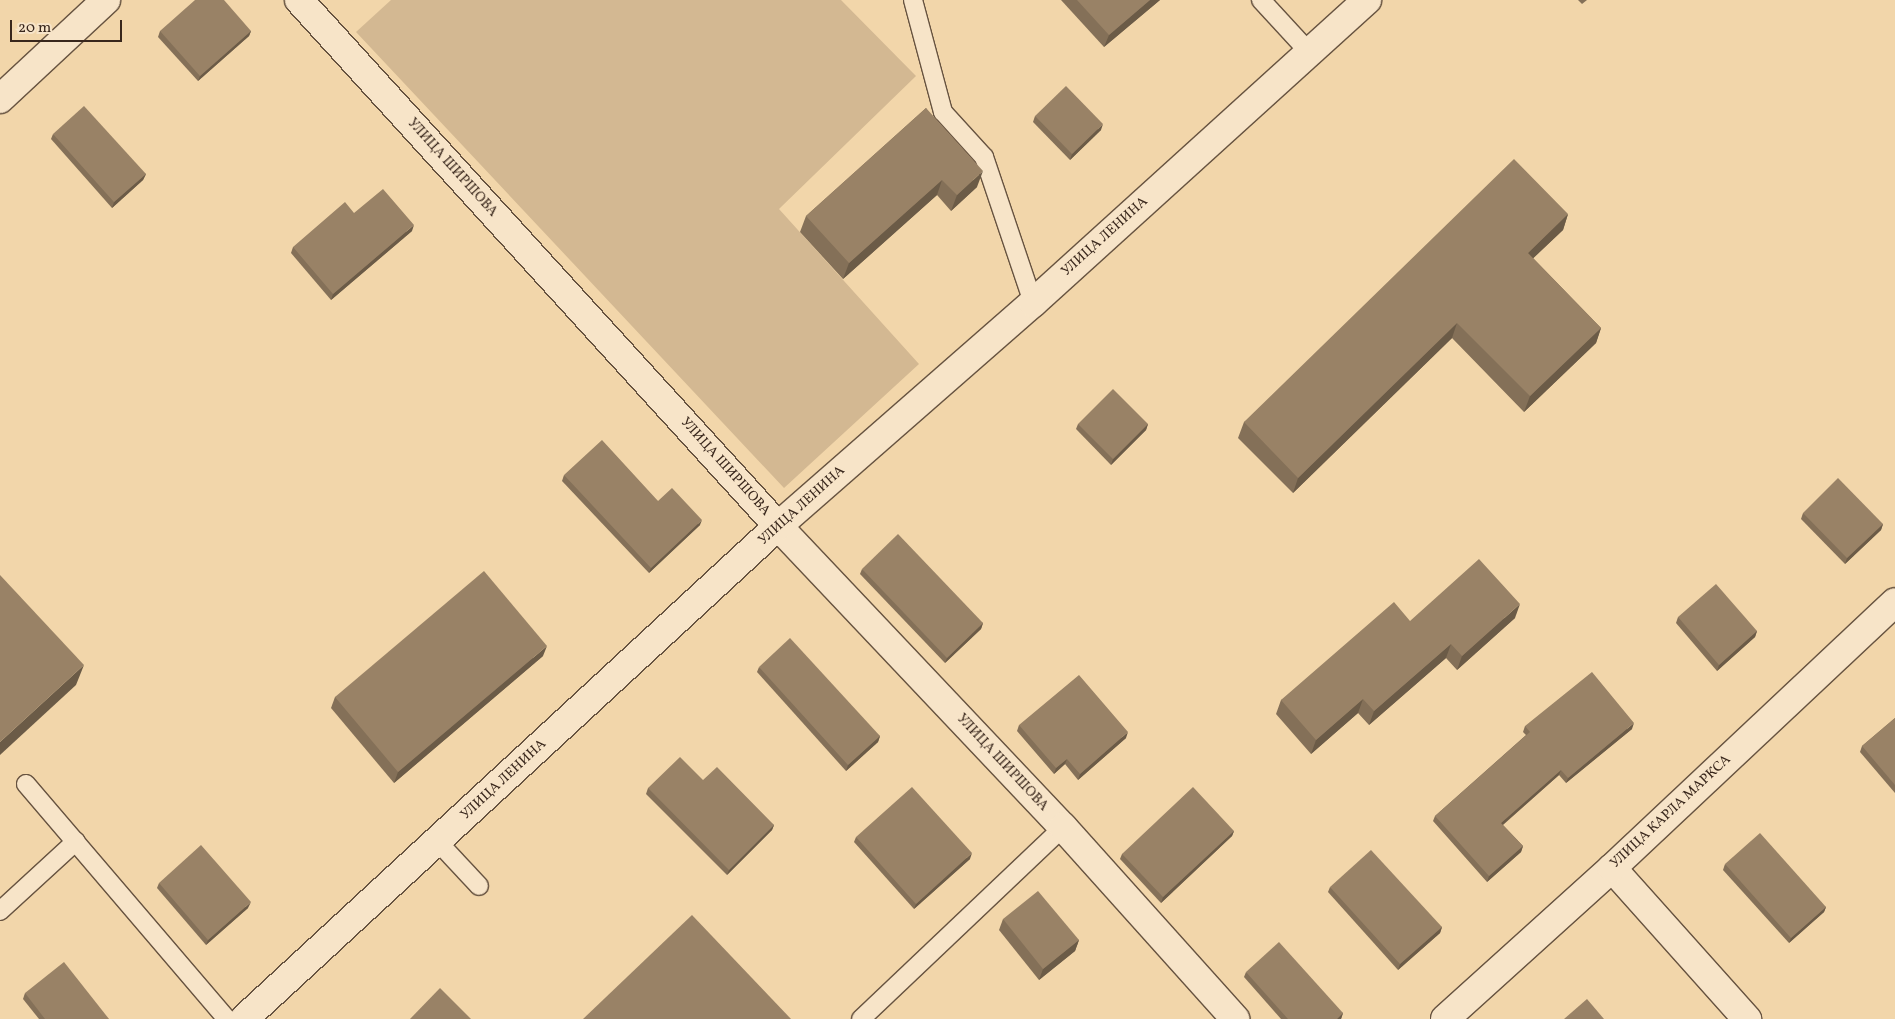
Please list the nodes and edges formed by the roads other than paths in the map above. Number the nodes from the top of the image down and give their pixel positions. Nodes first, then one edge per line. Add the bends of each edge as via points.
1 (106, 0) edge
2 (300, 0) edge
3 (913, 0) edge
4 (1261, 0) edge
5 (1367, 0) edge
6 (1309, 52) junction
7 (0, 99) edge
8 (1033, 303) junction
9 (778, 526) junction
10 (1895, 602) edge
11 (26, 784) dead end
12 (1063, 827) junction
13 (76, 842) junction
14 (438, 842) junction
15 (1612, 868) junction
16 (479, 886) dead end
17 (0, 911) edge
18 (227, 1019) edge
19 (244, 1019) edge
20 (861, 1019) edge
21 (1235, 1019) edge
22 (1445, 1019) edge
23 (1747, 1019) edge

1 - 7 street
2 - 9 street, УЛИЦА ШИРШОВА
3 - 8 lane via 943,112 984,157
4 - 6 lane
5 - 6 street, УЛИЦА ЛЕНИНА
6 - 8 street, УЛИЦА ЛЕНИНА
8 - 9 street, УЛИЦА ЛЕНИНА
9 - 12 street, УЛИЦА ШИРШОВА
9 - 14 street, УЛИЦА ЛЕНИНА
10 - 15 street, УЛИЦА КАРЛА МАРКСА
11 - 13 lane
12 - 20 lane
12 - 21 street, УЛИЦА ШИРШОВА
13 - 17 lane
13 - 18 lane
14 - 16 lane
14 - 19 street, УЛИЦА ЛЕНИНА
15 - 22 street, УЛИЦА КАРЛА МАРКСА
15 - 23 street

